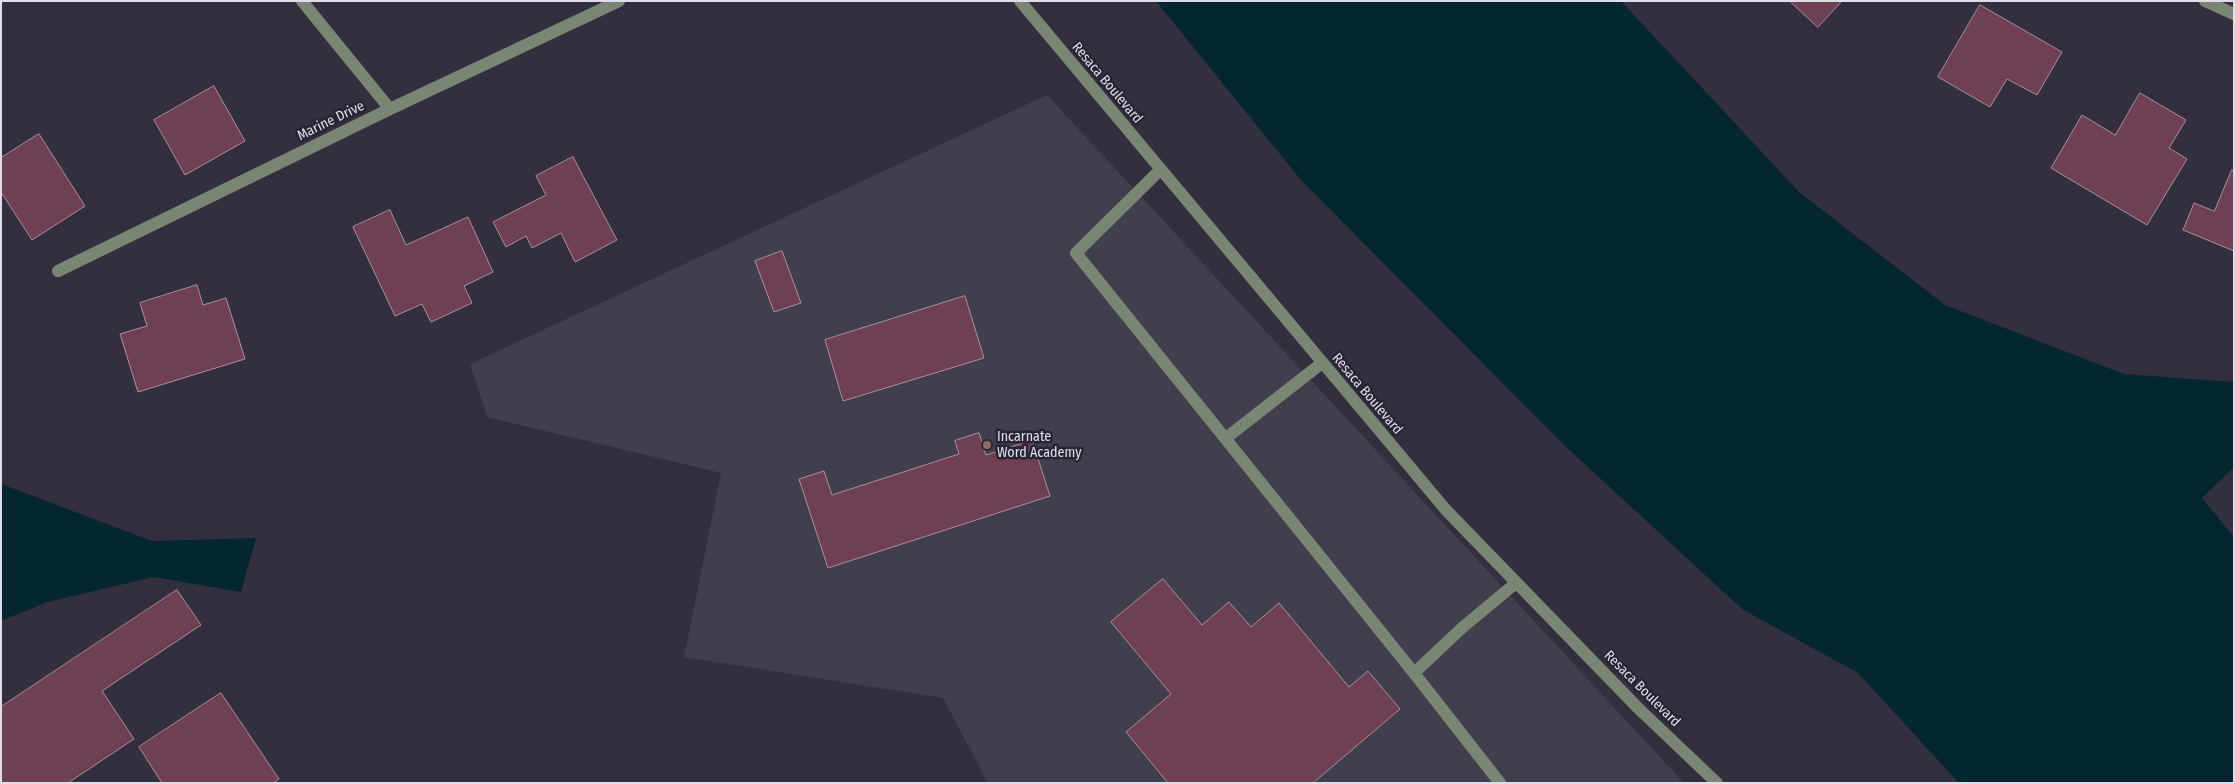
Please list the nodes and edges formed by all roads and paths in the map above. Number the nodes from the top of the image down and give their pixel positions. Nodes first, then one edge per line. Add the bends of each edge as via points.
1 (302, 1) edge
2 (620, 1) edge
3 (1020, 1) edge
4 (2205, 1) edge
5 (2234, 14) edge
6 (390, 109) junction
7 (1160, 170) junction
8 (58, 270) dead end
9 (1322, 363) junction
10 (1226, 438) junction
11 (1516, 582) junction
12 (1414, 673) junction
13 (1500, 783) edge
14 (1717, 783) edge

1 - 6 street
2 - 6 street, Marine Drive
3 - 7 street, Resaca Boulevard
4 - 5 street
6 - 8 street, Marine Drive
7 - 9 street, Resaca Boulevard
7 - 10 street via 1076,252
9 - 10 street
9 - 11 street, Resaca Boulevard via 1446,510
10 - 12 street
11 - 12 street
11 - 14 street, Resaca Boulevard via 1638,708
12 - 13 street

